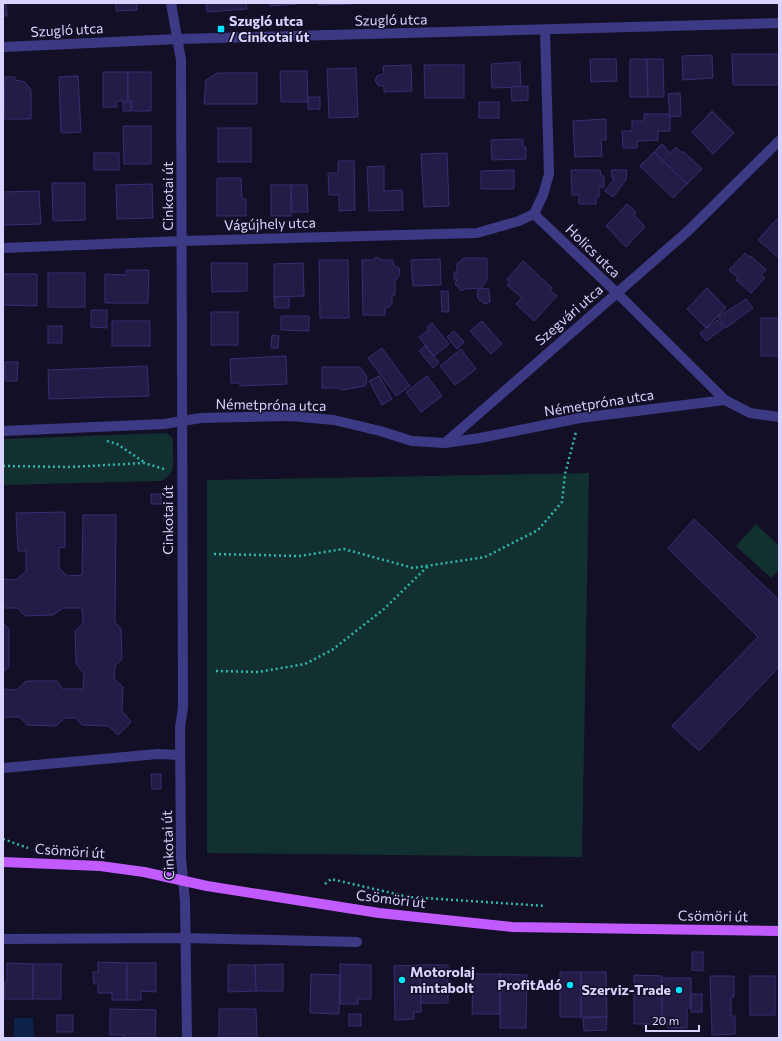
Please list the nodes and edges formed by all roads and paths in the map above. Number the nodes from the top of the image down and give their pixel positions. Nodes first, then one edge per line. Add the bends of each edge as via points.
1 (171, 3) edge
2 (779, 23) edge
3 (545, 30) junction
4 (178, 39) junction
5 (3, 47) edge
6 (779, 141) edge
7 (534, 214) junction
8 (182, 240) junction
9 (3, 248) edge
10 (617, 293) junction
11 (725, 400) junction
12 (779, 416) edge
13 (580, 418) junction
14 (182, 421) junction
15 (97, 428) junction
16 (3, 432) edge
17 (445, 443) junction
18 (144, 463) junction
19 (3, 466) edge
20 (164, 469) dead end
21 (214, 554) dead end
22 (429, 565) junction
23 (216, 671) dead end
24 (180, 755) junction
25 (3, 768) edge
26 (3, 862) edge
27 (184, 881) junction
28 (325, 884) dead end
29 (546, 906) dead end
30 (779, 931) edge
31 (185, 938) junction
32 (3, 939) edge
33 (357, 942) dead end
34 (187, 1038) edge

1 - 4 street, Cinkotai út
2 - 3 street, Szugló utca
3 - 4 street, Szugló utca
3 - 7 street via 549,174
4 - 5 street, Szugló utca
4 - 8 street, Cinkotai út via 181,60
6 - 10 street, Szegvári utca via 688,231
7 - 8 street, Vágújhely utca via 477,233
7 - 10 street, Holics utca
8 - 9 street, Vágújhely utca
8 - 14 street, Cinkotai út
10 - 11 street, Holics utca
10 - 17 street, Szegvári utca
11 - 12 street, Holics utca via 750,413
11 - 13 street, Németpróna utca
13 - 17 street, Németpróna utca
13 - 22 path via 565,474 562,502 538,530 485,556
14 - 15 street, Németpróna utca
14 - 17 street, Németpróna utca via 201,418 290,416 334,420 412,441
14 - 24 street, Cinkotai út via 183,707
15 - 16 street, Németpróna utca
15 - 18 path via 100,438 117,444
18 - 19 path via 70,467
18 - 20 path
21 - 22 path via 299,556 344,549 413,568
22 - 23 path via 384,609 332,650 305,664 258,672
24 - 25 street via 158,754
24 - 27 street, Cinkotai út via 181,858
26 - 27 main road, Csömöri út via 100,866
27 - 30 main road, Csömöri út via 379,913 512,928
27 - 31 street, Cinkotai út
28 - 29 path via 331,879 409,897
31 - 32 street
31 - 33 street
31 - 34 street, Cinkotai út

